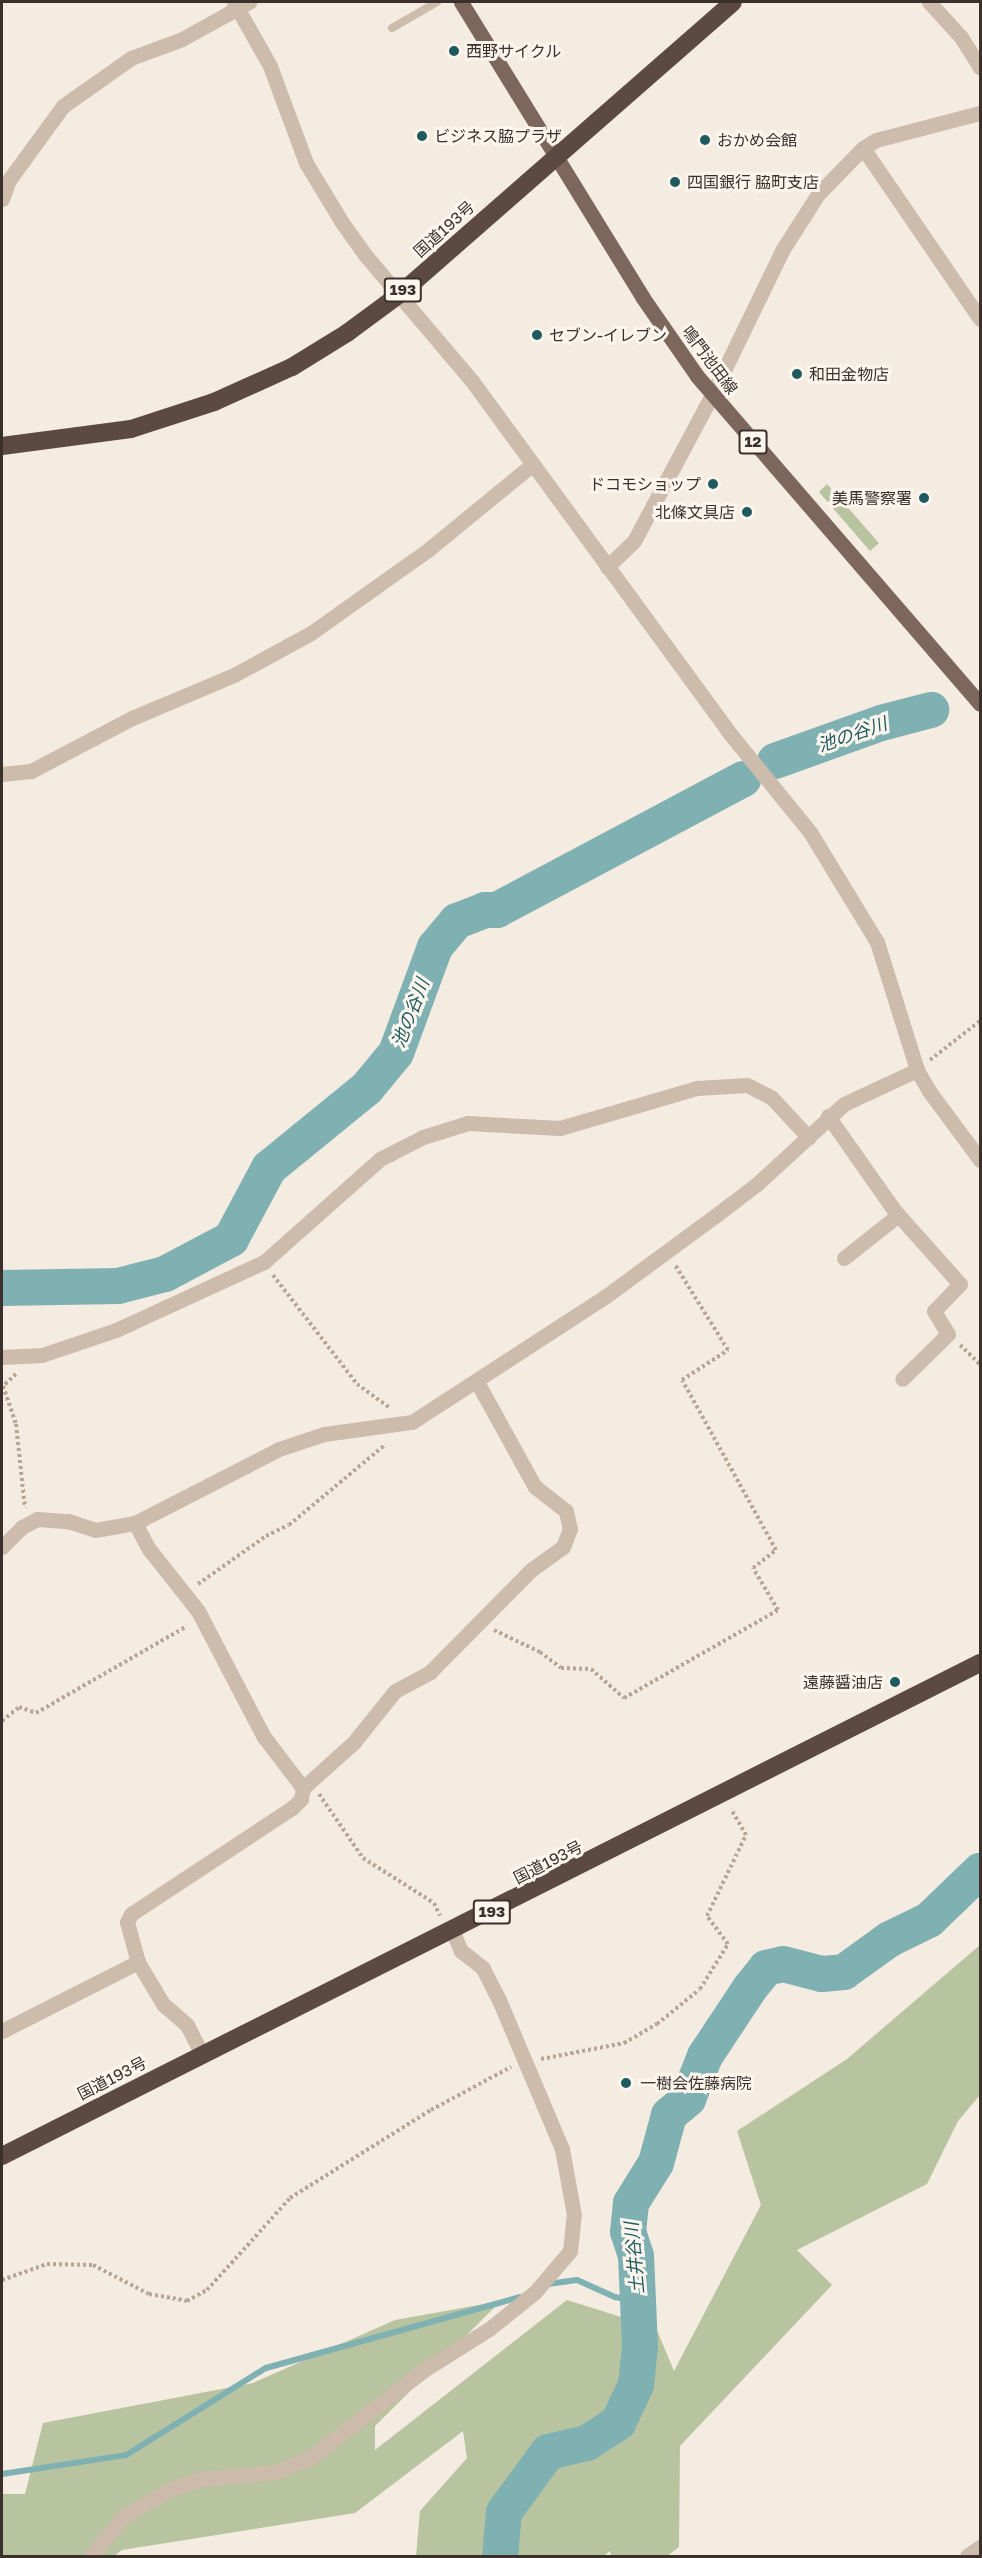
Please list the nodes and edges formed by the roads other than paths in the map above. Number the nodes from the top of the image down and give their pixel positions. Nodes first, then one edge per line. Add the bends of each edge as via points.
1 (437, 2) edge
2 (461, 2) edge
3 (733, 2) edge
4 (930, 2) edge
5 (241, 4) edge
6 (392, 28) dead end
7 (981, 68) edge
8 (981, 113) edge
9 (863, 148) junction
10 (555, 158) junction
11 (2, 199) edge
12 (401, 292) junction
13 (981, 319) edge
14 (712, 396) junction
15 (2, 446) edge
16 (533, 464) junction
17 (607, 567) junction
18 (981, 704) edge
19 (2, 774) edge
20 (917, 1070) junction
21 (828, 1116) junction
22 (808, 1138) junction
23 (981, 1160) edge
24 (898, 1215) junction
25 (844, 1258) dead end
26 (2, 1357) edge
27 (902, 1379) dead end
28 (477, 1382) junction
29 (135, 1523) junction
30 (2, 1547) edge
31 (981, 1663) edge
32 (307, 1784) junction
33 (451, 1933) junction
34 (138, 1962) junction
35 (2, 2031) edge
36 (202, 2054) junction
37 (2, 2156) edge
38 (981, 2547) edge
39 (91, 2556) edge
40 (967, 2556) edge

1 - 6 lane
2 - 10 main road, 鳴門池田線 / 12
3 - 10 highway, 国道193号 / 193
4 - 7 street via 962,36
5 - 11 street via 182,39 131,58 63,106 9,180
5 - 12 street via 270,66 306,163 366,256
8 - 9 street via 876,140
9 - 13 street
9 - 14 street via 818,194 783,249
10 - 12 highway, 国道193号 / 193
10 - 14 main road, 鳴門池田線 / 12 via 643,298
12 - 15 highway, 国道193号 / 193 via 347,333 292,367 214,402 131,429
12 - 16 street
14 - 17 street via 634,541
14 - 18 main road, 鳴門池田線 / 12
16 - 17 street
16 - 19 street via 429,549 311,633 234,675 132,718 31,771
17 - 20 street via 727,730 810,832 838,876 877,942
20 - 21 street via 844,1104
20 - 23 street
21 - 22 street
21 - 24 street
22 - 26 street via 772,1098 747,1085 697,1088 560,1128 468,1123 423,1137 380,1159 264,1262 116,1330 35,1356
22 - 28 street via 757,1184 666,1252
24 - 25 street
24 - 27 street via 960,1284 934,1311 948,1334
28 - 29 street via 407,1424 324,1434 279,1449
28 - 32 street via 536,1487 566,1511 570,1530 563,1547 531,1570 430,1672 395,1691 354,1742
29 - 30 street via 95,1530 68,1521 37,1519
29 - 32 street via 149,1549 201,1618 264,1737
31 - 33 highway, 国道193号 / 193
32 - 34 street via 301,1800 292,1808 131,1914 127,1922
33 - 36 highway, 国道193号 / 193
33 - 39 street via 461,1951 483,1968 562,2149 573,2215 570,2251 535,2292 489,2329 424,2370 311,2457 276,2472 202,2479 171,2489 124,2516
34 - 35 street
34 - 36 street via 163,2004 187,2025
36 - 37 highway, 国道193号 / 193
38 - 40 street

